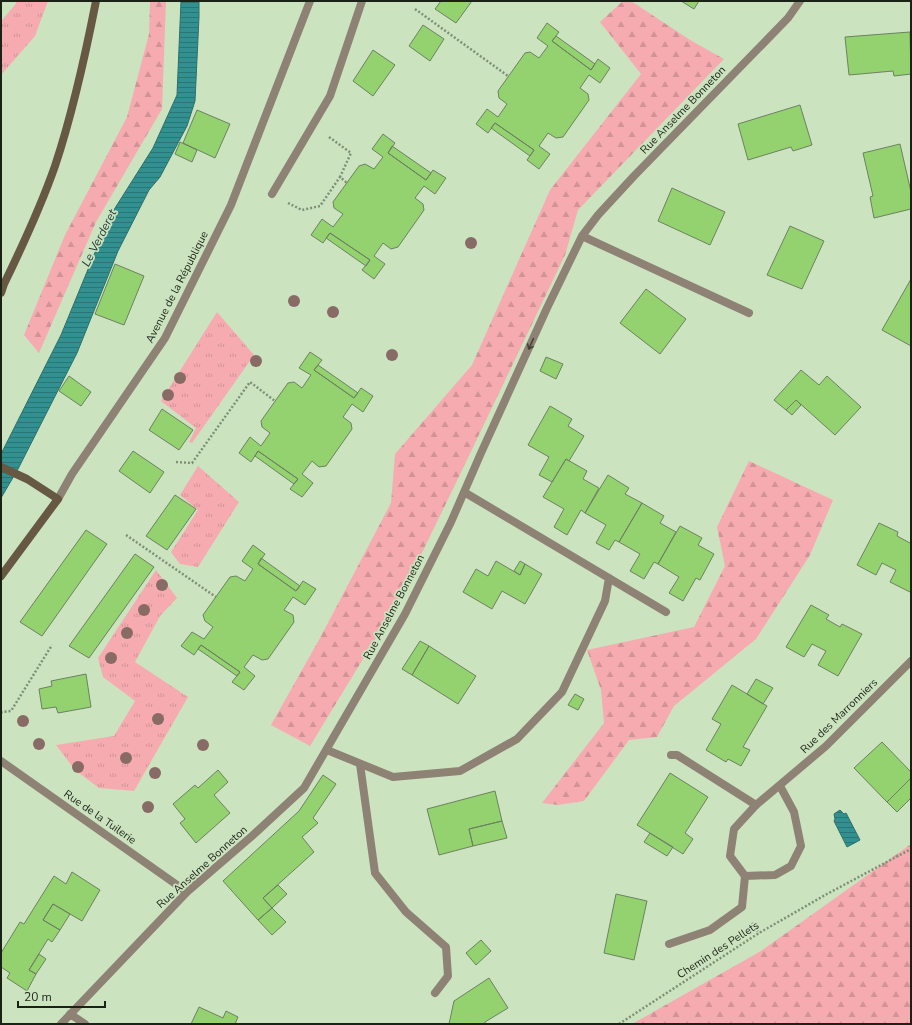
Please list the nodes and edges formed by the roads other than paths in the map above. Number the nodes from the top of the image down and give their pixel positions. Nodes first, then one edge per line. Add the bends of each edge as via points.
1 (96, 1) edge
2 (310, 1) edge
3 (362, 1) edge
4 (800, 1) edge
5 (272, 194) road end
6 (582, 236) junction
7 (2, 285) edge
8 (1, 293) edge
9 (749, 313) dead end
10 (1, 467) edge
11 (464, 492) junction
12 (58, 499) junction
13 (1, 576) edge
14 (609, 578) junction
15 (666, 612) dead end
16 (911, 661) edge
17 (326, 750) junction
18 (670, 755) dead end
19 (1, 761) edge
20 (360, 764) junction
21 (780, 786) junction
22 (756, 805) junction
23 (745, 876) junction
24 (187, 892) junction
25 (669, 944) dead end
26 (435, 992) dead end
27 (70, 1014) junction
28 (61, 1024) edge
29 (85, 1024) edge

1 - 7 main road via 72,111 54,167 33,220
2 - 12 street, Avenue de la République via 231,205 165,338 72,474
3 - 5 street via 330,96
4 - 6 street, Rue Anselme Bonneton via 788,18 634,176
6 - 9 street
6 -> 11 street, Rue Anselme Bonneton
7 - 8 main road
10 - 12 main road via 27,479
11 - 14 street
11 - 17 street, Rue Anselme Bonneton via 405,614
12 - 13 main road, Avenue de la République
14 - 15 street
14 - 20 street via 605,601 562,692 517,739 460,771 393,777
16 - 21 street, Rue des Marronniers via 826,746
17 - 20 street
17 - 24 street, Rue Anselme Bonneton via 304,788
18 - 22 street via 677,755
19 - 24 street, Rue de la Tuilerie
20 - 26 street via 375,873 406,912 446,947 448,976
21 - 22 street, Rue des Marronniers
21 - 23 street via 794,812 801,846 791,866 775,875
22 - 23 street, Rue des Marronniers via 734,829 730,856
23 - 25 street via 742,907 710,930
24 - 27 street, Rue Anselme Bonneton
27 - 28 street, Rue Anselme Bonneton
27 - 29 street

